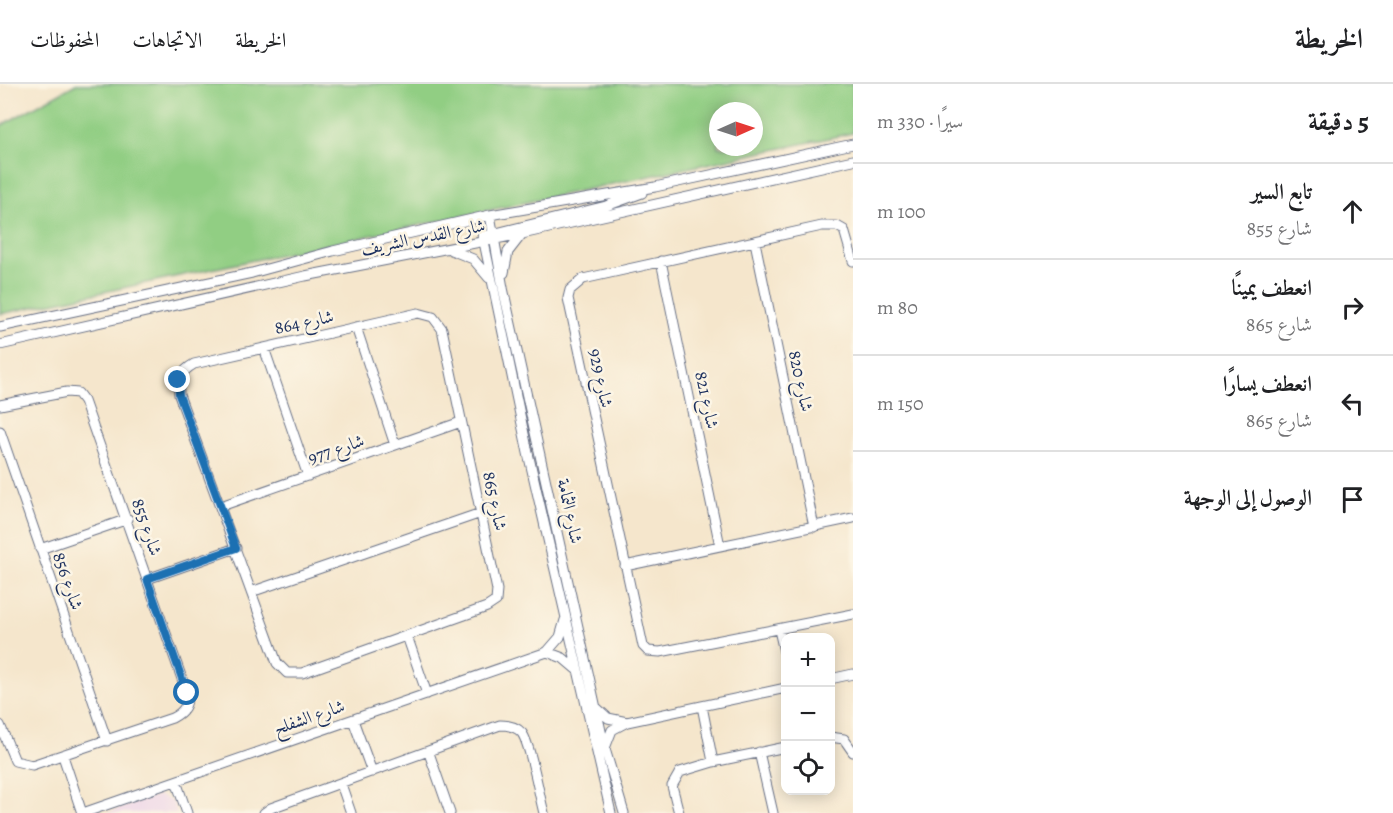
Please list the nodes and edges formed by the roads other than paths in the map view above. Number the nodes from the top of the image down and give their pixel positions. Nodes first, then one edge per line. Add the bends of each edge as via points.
1 (853, 144) edge
2 (851, 161) edge
3 (655, 187) junction
4 (490, 215) junction
5 (479, 218) junction
6 (522, 234) junction
7 (494, 235) junction
8 (484, 241) junction
9 (755, 242) junction
10 (448, 249) junction
11 (661, 261) junction
12 (853, 261) edge
13 (498, 286) junction
14 (433, 317) joint
15 (0, 327) edge
16 (356, 327) junction
17 (0, 345) edge
18 (264, 348) junction
19 (183, 371) joint
20 (0, 405) edge
21 (461, 422) junction
22 (0, 431) edge
23 (395, 445) junction
24 (308, 476) junction
25 (221, 506) junction
26 (481, 513) junction
27 (853, 518) edge
28 (128, 519) junction
29 (813, 527) junction
30 (720, 546) junction
31 (236, 548) junction
32 (40, 549) junction
33 (625, 566) junction
34 (147, 579) junction
35 (251, 592) junction
36 (853, 614) edge
37 (566, 618) junction
38 (779, 630) junction
39 (407, 636) junction
40 (781, 639) edge
41 (547, 652) junction
42 (576, 669) junction
43 (853, 674) edge
44 (835, 678) edge
45 (781, 689) edge
46 (427, 694) junction
47 (702, 706) junction
48 (596, 707) junction
49 (352, 720) junction
50 (627, 722) junction
51 (0, 725) edge
52 (835, 738) edge
53 (107, 741) junction
54 (781, 748) edge
55 (605, 749) junction
56 (759, 752) junction
57 (853, 752) edge
58 (429, 753) junction
59 (63, 756) junction
60 (713, 762) junction
61 (372, 772) junction
62 (176, 781) junction
63 (341, 784) junction
64 (82, 813) edge
65 (187, 813) edge
66 (264, 813) edge
67 (351, 813) edge
68 (450, 813) edge
69 (544, 813) edge
70 (611, 813) edge
71 (624, 813) edge
72 (679, 813) edge
73 (773, 813) edge

1 - 3 street, شارع القدس الشريف
2 - 6 street, شارع القدس الشريف
3 - 4 street, شارع القدس الشريف
3 - 7 street via 606,206
4 - 5 street, شارع القدس الشريف
4 - 7 street, شارع الثمامة
5 - 8 street, شارع الثمامة
5 - 15 street, شارع القدس الشريف via 252,273
6 - 7 street, شارع القدس الشريف
6 - 13 street via 508,252
7 - 8 street, شارع القدس الشريف
7 - 13 street, شارع الثمامة
8 - 10 street, شارع القدس الشريف
8 - 13 street, شارع الثمامة
9 - 11 street, شارع 929
9 - 12 street, شارع 929 via 837,226 848,237
9 - 29 street, شارع 820
10 - 13 street via 473,259
10 - 17 street, شارع القدس الشريف via 305,276
11 - 30 street, شارع 821
11 - 33 street, شارع 929 via 583,279 570,290 568,298
13 - 37 street, شارع الثمامة
13 - 48 street, شارع الثمامة
14 - 16 street, شارع 864 via 418,314
14 - 21 street, شارع 865 via 442,329
16 - 18 street, شارع 864
16 - 23 street
18 - 19 street, شارع 864 via 194,364
18 - 24 street
19 - 25 street, شارع 865 via 178,380 179,395
20 - 28 street, شارع 855 via 78,393
21 - 23 street, شارع 977
21 - 26 street, شارع 865
22 - 32 street, شارع 856
23 - 24 street, شارع 977
24 - 25 street, شارع 977
25 - 31 street, شارع 865
26 - 35 street
26 - 39 street, شارع 865 via 498,590 496,601
27 - 29 street
28 - 32 street
28 - 34 street, شارع 855
29 - 30 street
30 - 33 street
31 - 34 street
31 - 35 street, شارع 865
32 - 53 street, شارع 856
33 - 38 street, شارع 929 via 640,639 648,651
34 - 53 street, شارع 855 via 187,693 185,708 172,718
35 - 39 street, شارع 865 via 277,663 287,672 302,673
36 - 38 street, شارع 929
37 - 41 street via 560,637
37 - 42 street, شارع الثمامة
38 - 40 street
39 - 46 street
41 - 42 street
41 - 46 street, شارع الشفلح
42 - 70 street, شارع الثمامة
43 - 44 street
45 - 47 street
46 - 49 street, شارع الشفلح
47 - 50 street
47 - 60 street
48 - 50 street via 608,718
48 - 55 street, شارع الثمامة
49 - 61 street
49 - 62 street, شارع الشفلح
50 - 55 street via 612,730
51 - 59 street via 10,753 23,765
52 - 57 street via 844,739
53 - 59 street
54 - 56 street
55 - 71 street, شارع الثمامة
56 - 60 street
56 - 73 street
58 - 61 street
58 - 68 street
58 - 69 street via 500,726 516,728 525,740
59 - 64 street
60 - 72 street via 690,767 674,779 673,795
61 - 63 street
62 - 64 street, شارع الشفلح
62 - 65 street
63 - 66 street
63 - 67 street

